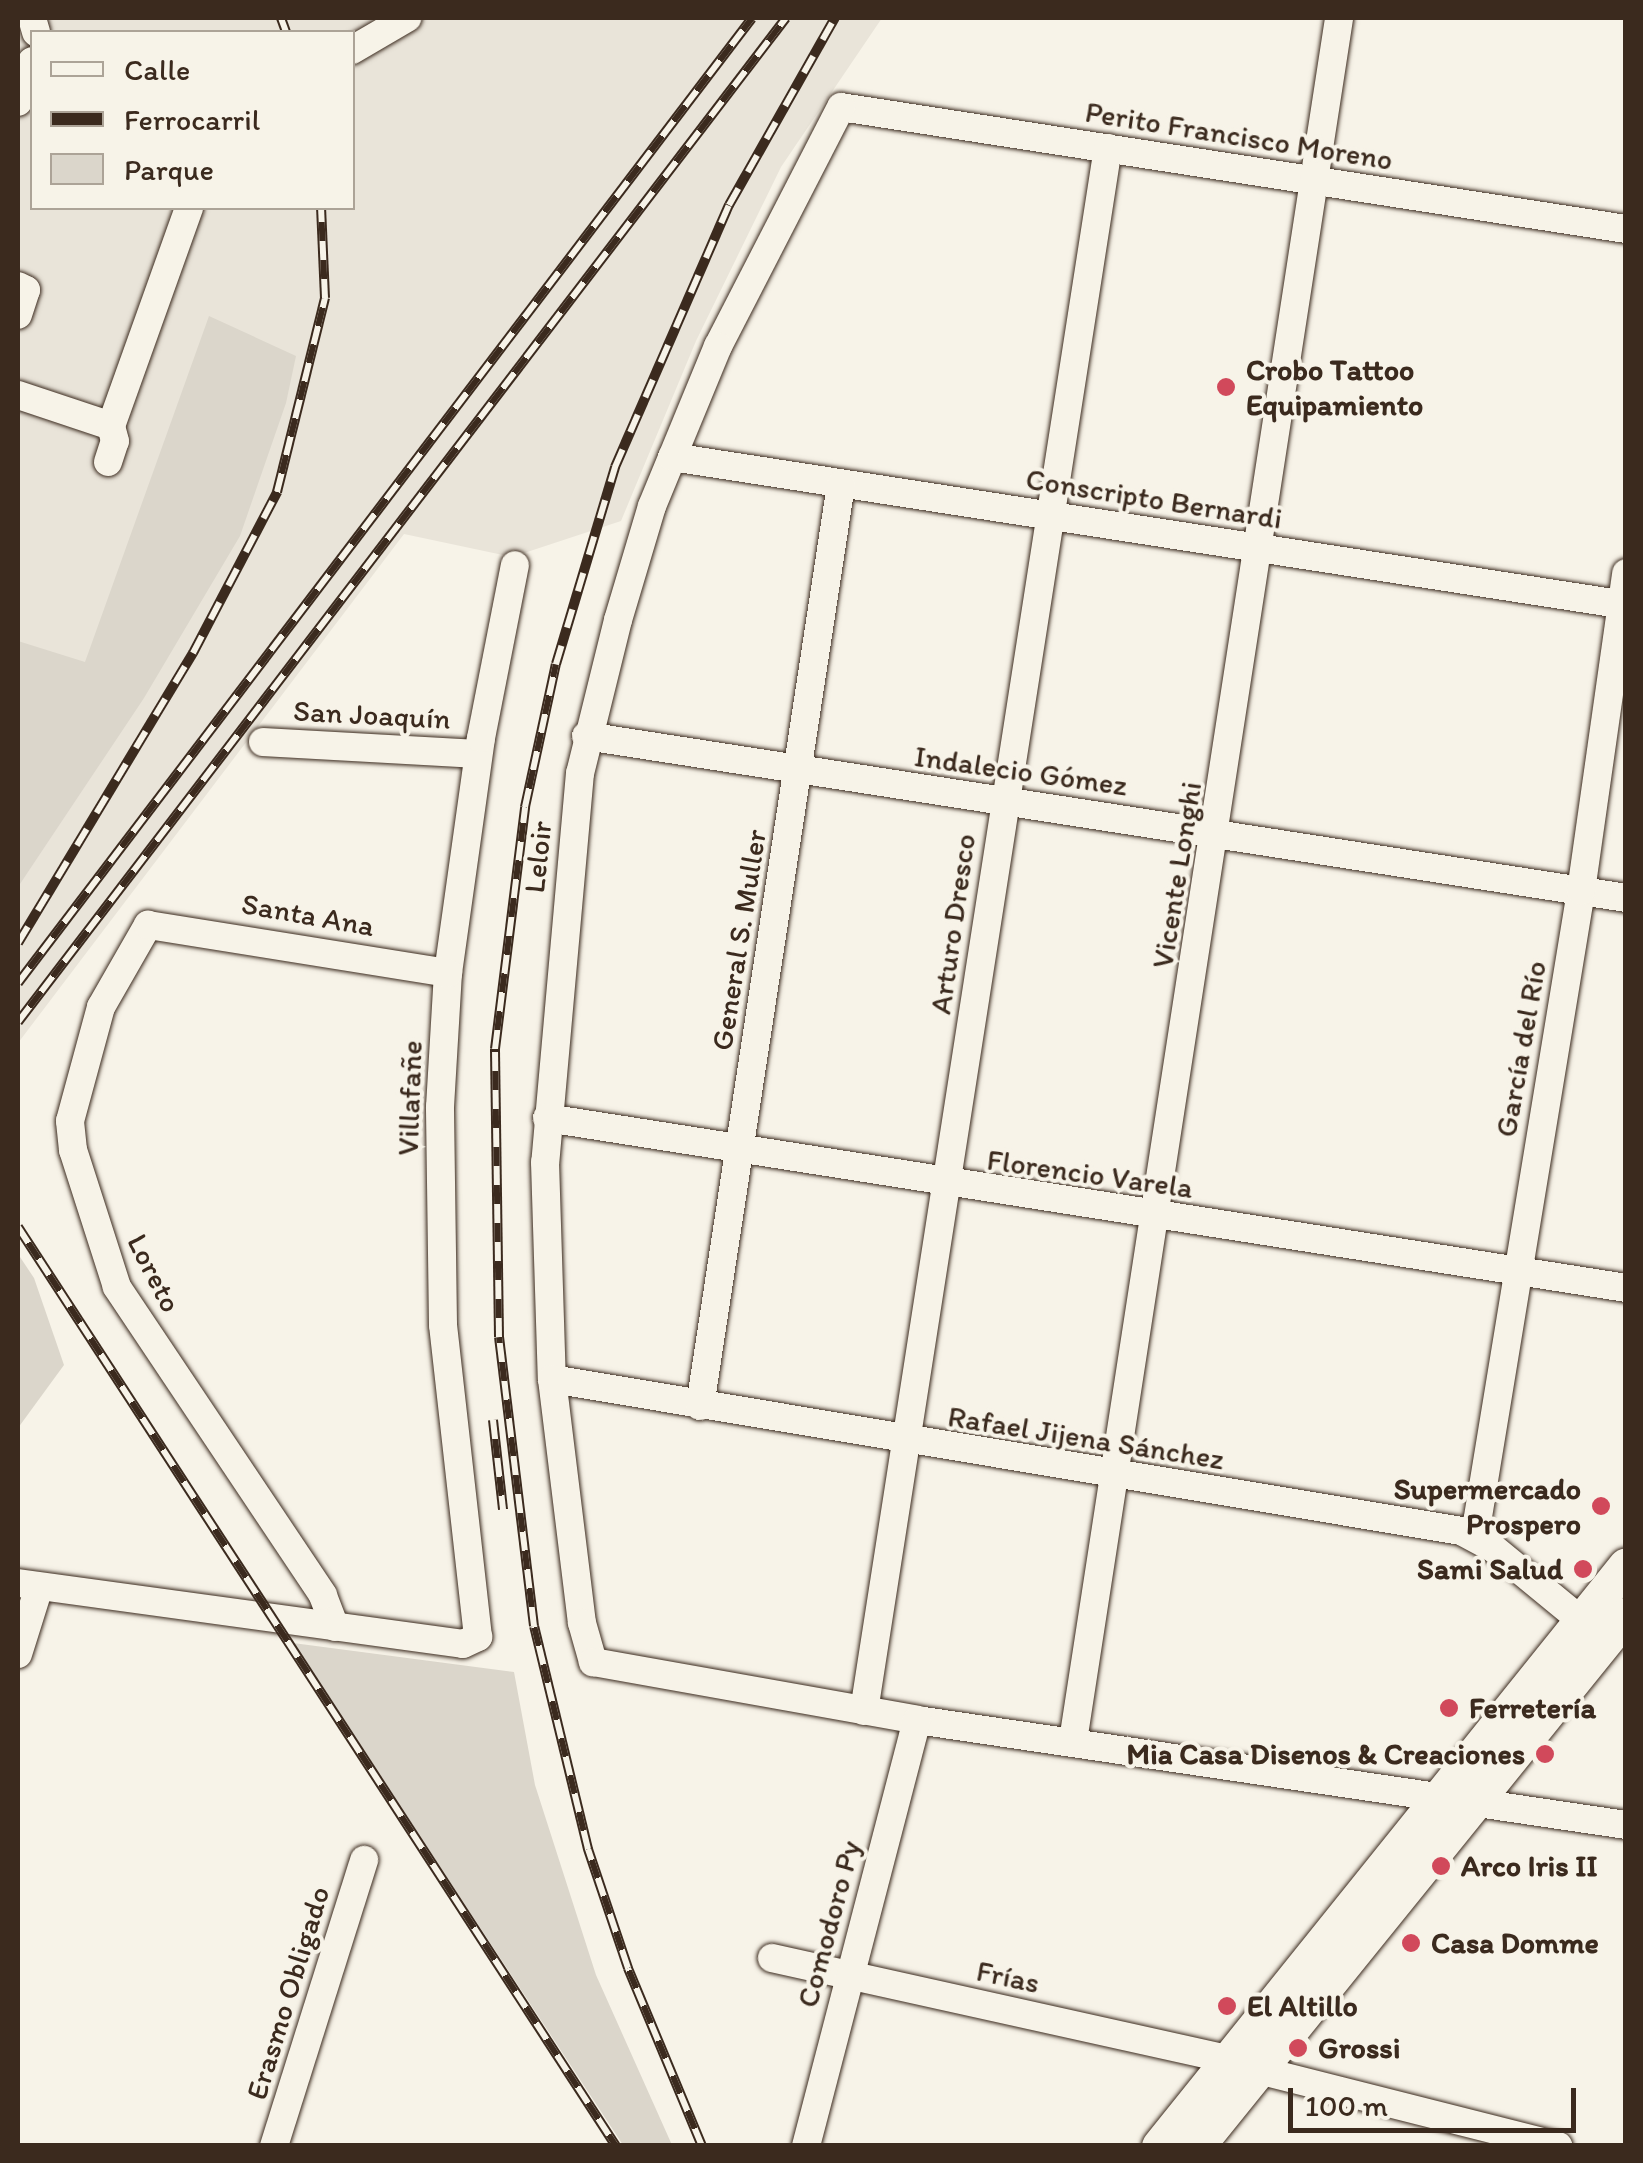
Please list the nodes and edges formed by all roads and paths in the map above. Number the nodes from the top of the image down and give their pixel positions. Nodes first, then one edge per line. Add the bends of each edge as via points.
1 (406, 18) edge
2 (1339, 18) edge
3 (355, 48) edge
4 (30, 67) edge
5 (18, 102) edge
6 (842, 107) joint
7 (1108, 148) junction
8 (1314, 184) junction
9 (187, 210) edge
10 (1626, 229) edge
11 (18, 286) edge
12 (18, 315) edge
13 (18, 394) edge
14 (111, 426) junction
15 (672, 457) junction
16 (108, 462) dead end
17 (841, 484) junction
18 (1048, 515) junction
19 (1258, 548) junction
20 (515, 565) dead end
21 (1626, 573) edge
22 (1623, 604) edge
23 (586, 736) junction
24 (263, 742) dead end
25 (478, 754) junction
26 (798, 774) junction
27 (1004, 800) junction
28 (1216, 833) junction
29 (1581, 891) junction
30 (1626, 898) edge
31 (156, 922) joint
32 (448, 974) junction
33 (546, 1118) junction
34 (740, 1152) junction
35 (947, 1185) junction
36 (1158, 1216) junction
37 (1516, 1272) junction
38 (1626, 1288) edge
39 (552, 1379) junction
40 (700, 1406) junction
41 (910, 1444) junction
42 (1117, 1475) junction
43 (1475, 1535) junction
44 (1626, 1565) edge
45 (28, 1585) edge
46 (1626, 1615) edge
47 (1582, 1620) junction
48 (335, 1627) junction
49 (18, 1654) edge
50 (864, 1711) junction
51 (916, 1720) junction
52 (1073, 1741) junction
53 (1459, 1798) junction
54 (1626, 1825) edge
55 (364, 1860) dead end
56 (772, 1958) dead end
57 (849, 1976) junction
58 (1243, 2064) junction
59 (274, 2146) edge
60 (806, 2146) edge
61 (1159, 2146) edge
62 (1197, 2146) edge
63 (1559, 2146) edge

1 - 3 street
2 - 8 street, Vicente Longhi
4 - 5 street
6 - 7 street, Perito Francisco Moreno
6 - 15 street, Leloir via 736,310
7 - 8 street, Perito Francisco Moreno
7 - 18 street, Arturo Dresco
8 - 10 street, Perito Francisco Moreno
8 - 19 street, Vicente Longhi
9 - 14 street
11 - 12 street via 26,290
13 - 14 street
14 - 16 street via 115,441
15 - 17 street, Conscripto Bernardi
15 - 23 street, Leloir
17 - 18 street, Conscripto Bernardi
17 - 26 street, General S. Muller
18 - 19 street, Conscripto Bernardi
18 - 27 street, Arturo Dresco
19 - 22 street, Conscripto Bernardi
19 - 28 street, Vicente Longhi
20 - 25 street, Villafañe
21 - 22 street, García del Río
22 - 29 street, García del Río
23 - 26 street, Indalecio Gómez
23 - 33 street, Leloir
24 - 25 street, San Joaquín
25 - 32 street, Villafañe
26 - 27 street, Indalecio Gómez
26 - 34 street, General S. Muller
27 - 28 street, Indalecio Gómez
27 - 35 street, Arturo Dresco
28 - 29 street, Indalecio Gómez
28 - 36 street, Vicente Longhi
29 - 30 street, Indalecio Gómez
29 - 37 street, García del Río
31 - 32 street, Santa Ana
31 - 48 street, Loreto via 134,940 101,1007 70,1121 72,1150 117,1287 323,1595
32 - 48 street, Villafañe via 440,1266 478,1637 463,1644
33 - 34 street, Florencio Varela
33 - 39 street, Leloir
34 - 35 street, Florencio Varela
34 - 40 street, General S. Muller
35 - 36 street, Florencio Varela
35 - 41 street, Arturo Dresco
36 - 37 street, Florencio Varela
36 - 42 street, Vicente Longhi
37 - 38 street, Florencio Varela
37 - 43 street, García del Río
39 - 40 street, Rafael Jijena Sánchez
39 - 50 street, Leloir via 582,1622 593,1662
40 - 41 street, Rafael Jijena Sánchez
41 - 42 street, Rafael Jijena Sánchez
41 - 50 street, Arturo Dresco
42 - 43 street, Rafael Jijena Sánchez
42 - 52 street, Vicente Longhi
43 - 47 street, Rafael Jijena Sánchez
44 - 47 main road
45 - 48 street
45 - 49 street
46 - 53 main road
47 - 53 main road
50 - 51 street
51 - 52 street
51 - 57 street, Comodoro Py
52 - 53 street
53 - 54 street
53 - 58 main road
55 - 59 street, Erasmo Obligado
56 - 57 street, Frías
57 - 58 street, Frías
57 - 60 street, Comodoro Py
58 - 61 main road
58 - 62 main road
58 - 63 street, Frías

